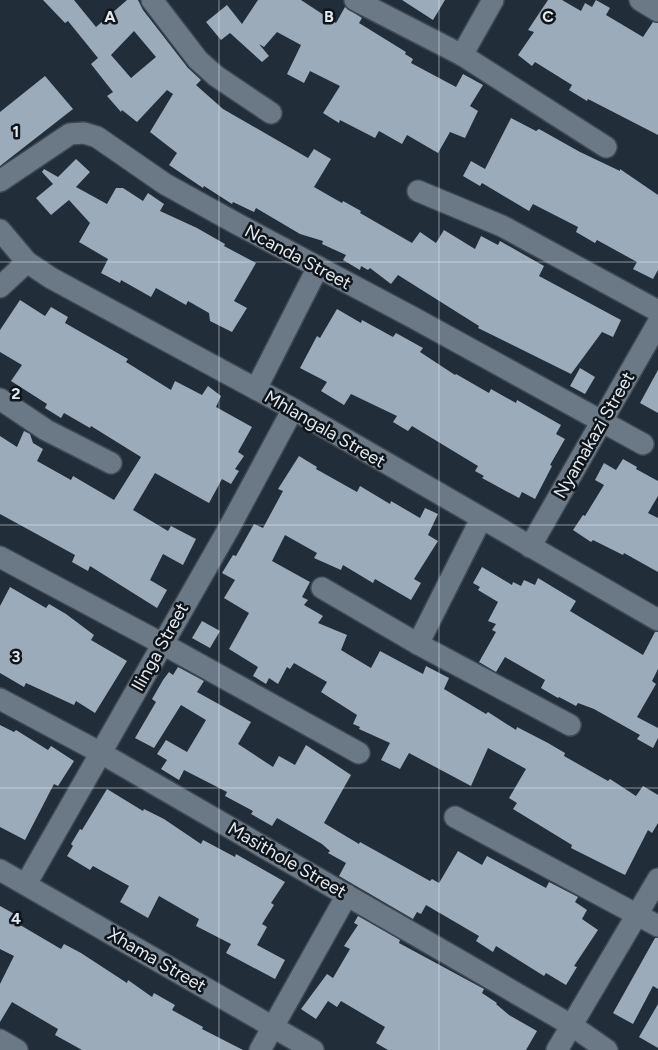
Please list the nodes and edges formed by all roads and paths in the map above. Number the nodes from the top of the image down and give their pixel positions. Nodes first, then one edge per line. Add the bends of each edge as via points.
1 (152, 0) edge
2 (356, 0) edge
3 (493, 0) edge
4 (640, 0) edge
5 (658, 11) edge
6 (462, 55) junction
7 (271, 113) dead end
8 (606, 147) dead end
9 (0, 182) edge
10 (418, 191) dead end
11 (0, 230) edge
12 (27, 262) junction
13 (318, 267) junction
14 (0, 287) edge
15 (658, 311) edge
16 (658, 322) edge
17 (256, 389) junction
18 (0, 399) edge
19 (293, 409) junction
20 (603, 420) junction
21 (643, 444) dead end
22 (111, 463) dead end
23 (481, 519) junction
24 (530, 547) junction
25 (0, 557) edge
26 (322, 588) dead end
27 (658, 620) edge
28 (161, 643) junction
29 (418, 644) junction
30 (0, 699) edge
31 (570, 725) dead end
32 (101, 753) junction
33 (359, 753) dead end
34 (454, 816) dead end
35 (0, 870) edge
36 (658, 879) edge
37 (26, 884) junction
38 (347, 895) junction
39 (636, 914) junction
40 (658, 926) edge
41 (571, 1025) junction
42 (273, 1027) junction
43 (0, 1040) edge
44 (17, 1050) edge
45 (260, 1050) edge
46 (313, 1050) edge
47 (557, 1050) edge
48 (607, 1050) edge

1 - 7 street via 198,60
2 - 6 street
3 - 6 street
4 - 5 street
6 - 8 street
9 - 13 street, Ncanda Street via 70,134 84,133 122,153 165,184
10 - 15 street via 502,226
11 - 12 street, Mhlangala Street
12 - 14 street
12 - 17 street, Mhlangala Street via 68,288
13 - 17 street
13 - 20 street, Ncanda Street
16 - 20 street, Nyamakazi Street
17 - 19 street, Mhlangala Street
18 - 22 street via 46,430
19 - 23 street, Mhlangala Street
19 - 28 street, Ilinga Street via 229,528
20 - 21 street, Ncanda Street
20 - 24 street, Nyamakazi Street
23 - 24 street, Mhlangala Street
23 - 29 street
24 - 27 street, Mhlangala Street
25 - 28 street
26 - 29 street
28 - 32 street, Ilinga Street
28 - 33 street
29 - 31 street
30 - 32 street, Masithole Street
32 - 37 street, Ilinga Street
32 - 38 street, Masithole Street
34 - 39 street
35 - 37 street, Xhama Street
36 - 39 street
37 - 42 street, Xhama Street
38 - 41 street, Masithole Street
38 - 42 street
39 - 40 street
39 - 41 street
41 - 47 street
41 - 48 street, Masithole Street
42 - 45 street
42 - 46 street, Xhama Street
43 - 44 street

